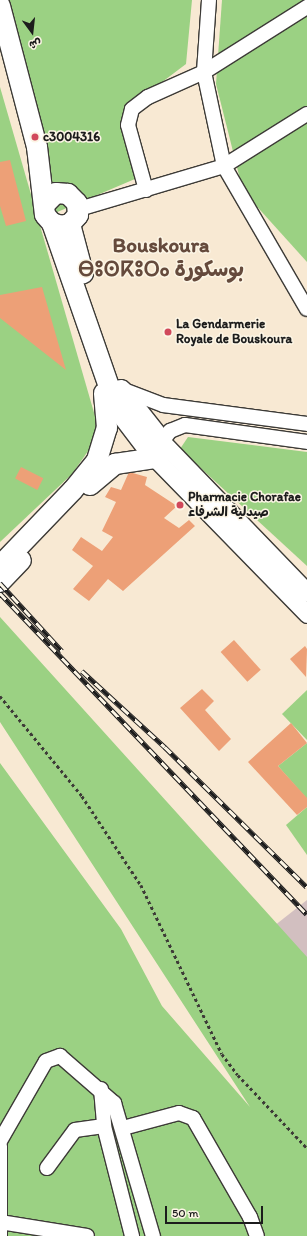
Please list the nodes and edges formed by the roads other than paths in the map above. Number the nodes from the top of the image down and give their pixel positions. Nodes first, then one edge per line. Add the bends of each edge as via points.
1 (209, 0) edge
2 (0, 6) edge
3 (307, 7) edge
4 (204, 72) junction
5 (307, 114) edge
6 (37, 147) junction
7 (224, 166) junction
8 (146, 190) junction
9 (62, 192) junction
10 (45, 204) junction
11 (67, 219) junction
12 (305, 300) edge
13 (97, 360) junction
14 (119, 387) junction
15 (173, 406) junction
16 (307, 424) edge
17 (175, 427) junction
18 (307, 442) edge
19 (159, 450) junction
20 (76, 494) junction
21 (0, 566) edge
22 (0, 582) edge
23 (307, 592) edge
24 (307, 614) edge
25 (101, 1089) junction
26 (104, 1126) junction
27 (123, 1128) junction
28 (0, 1141) edge
29 (0, 1146) edge
30 (47, 1168) dead end
31 (0, 1222) edge
32 (0, 1236) edge
33 (85, 1236) edge
34 (132, 1236) edge
35 (153, 1236) edge
36 (257, 1236) edge

1 - 4 street
2 - 6 main road
3 - 4 street
4 - 7 street
4 - 8 street via 148,96 130,114 128,125
5 - 7 street
6 - 9 main road
6 - 10 main road
7 - 8 street
7 - 12 street
8 - 11 street
9 - 10 main road via 51,196
9 - 11 main road via 74,197
10 - 11 main road via 45,215
11 - 13 main road
11 - 14 main road
13 - 19 main road via 121,416
13 - 20 main road via 107,408 105,437 97,460
14 - 15 street via 140,398
14 - 19 main road
15 - 16 street
15 - 17 street
17 - 18 street via 190,425
17 - 19 street
19 - 20 main road via 115,464
19 - 23 street
19 - 24 street
20 - 21 main road
20 - 22 main road
25 - 26 street
25 - 27 street via 114,1103
25 - 28 street via 60,1056 50,1058
26 - 30 street via 75,1130
26 - 34 street
27 - 35 street
27 - 36 street via 179,1113 193,1118 250,1216
29 - 31 street
31 - 32 street
31 - 33 street

